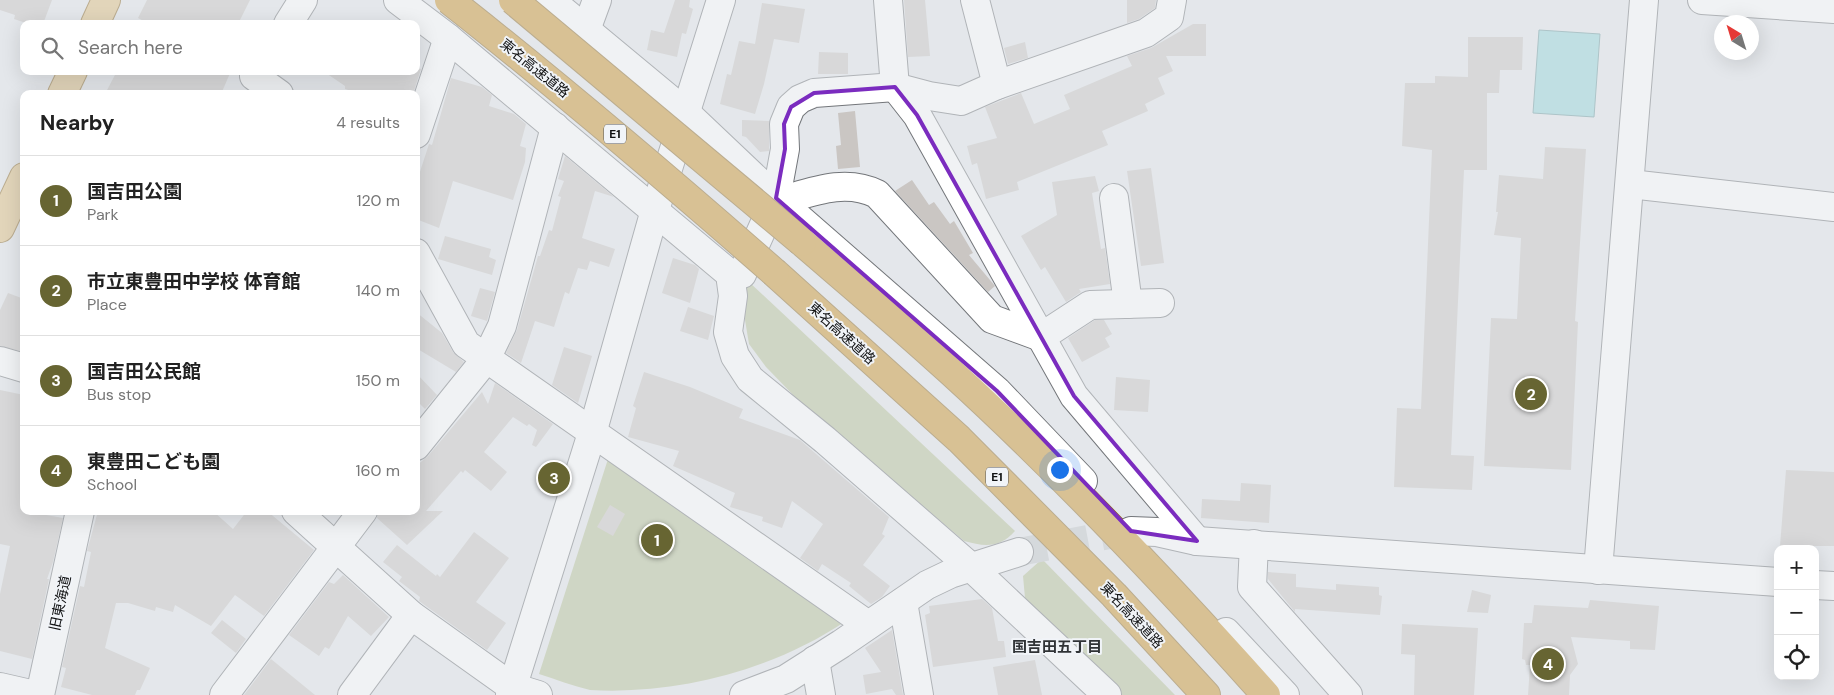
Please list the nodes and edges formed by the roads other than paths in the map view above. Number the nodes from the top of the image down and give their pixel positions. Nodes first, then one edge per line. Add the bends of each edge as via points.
1 (106, 0) edge
2 (303, 0) edge
3 (398, 0) edge
4 (450, 0) edge
5 (513, 0) edge
6 (550, 0) edge
7 (597, 0) edge
8 (721, 0) edge
9 (888, 0) edge
10 (975, 0) edge
11 (1172, 0) edge
12 (1644, 0) edge
13 (1702, 0) edge
14 (1834, 9) edge
15 (97, 20) edge
16 (290, 20) edge
17 (586, 30) junction
18 (448, 38) junction
19 (71, 75) edge
20 (251, 80) edge
21 (997, 85) junction
22 (894, 87) junction
23 (64, 90) edge
24 (271, 90) edge
25 (685, 112) junction
26 (420, 122) edge
27 (556, 127) junction
28 (1630, 184) junction
29 (20, 186) edge
30 (1114, 198) dead end
31 (778, 200) junction
32 (1834, 207) edge
33 (655, 210) junction
34 (0, 228) edge
35 (420, 260) edge
36 (733, 296) junction
37 (1160, 303) dead end
38 (1128, 304) junction
39 (1041, 337) junction
40 (486, 359) junction
41 (0, 361) edge
42 (20, 367) edge
43 (593, 430) junction
44 (420, 441) edge
45 (79, 515) edge
46 (300, 515) edge
47 (361, 515) edge
48 (1131, 531) junction
49 (1196, 540) junction
50 (1254, 544) junction
51 (335, 547) junction
52 (1020, 552) tunnel mouth
53 (972, 568) junction
54 (1598, 570) junction
55 (1774, 582) edge
56 (1819, 584) edge
57 (1834, 586) edge
58 (903, 602) junction
59 (411, 616) junction
60 (868, 625) junction
61 (815, 660) junction
62 (0, 687) edge
63 (511, 691) edge
64 (35, 695) edge
65 (40, 695) edge
66 (224, 695) edge
67 (352, 695) edge
68 (538, 695) edge
69 (744, 695) edge
70 (821, 695) edge
71 (920, 695) edge
72 (1107, 695) edge
73 (1206, 695) edge
74 (1266, 695) edge
75 (1285, 695) edge
76 (1348, 695) edge

1 - 15 main road
2 - 16 street
3 - 18 street
4 - 73 highway, 東名高速道路 / E1, bridge via 649,162 958,439 1114,595
5 - 74 highway, bridge via 951,371 1150,570
6 - 17 street
7 - 17 street
8 - 25 street
9 - 22 street
10 - 21 street
11 - 21 street via 1169,17 1146,33
12 - 28 street
13 - 14 street
17 - 25 street
18 - 26 street
18 - 27 street
19 - 23 main road
20 - 24 street
21 - 22 street via 961,101
22 - 31 street via 814,93 791,107 784,124 785,149
22 - 39 street via 917,115
25 - 31 street
25 - 33 street
27 - 33 street
27 - 40 street via 502,326
28 - 32 street
28 - 54 street
29 - 34 main road
30 - 38 street
31 - 36 street
31 - 39 street via 827,187 863,187 877,194 992,318
31 - 48 street via 997,391
33 - 36 street via 730,274
33 - 43 street
35 - 40 street via 466,344
36 - 53 street via 728,332 734,356 750,379
37 - 38 street
38 - 39 street via 1090,305
39 - 49 street via 1074,396
40 - 43 street
40 - 44 street
41 - 42 street
43 - 60 street
43 - 63 street
45 - 65 street, 旧東海道
46 - 51 street
47 - 51 street
48 - 49 street via 1157,532
48 - 75 street
49 - 50 street
50 - 54 street
50 - 76 street via 1252,587
51 - 59 street
51 - 66 street
52 - 53 street
53 - 58 street via 950,574
53 - 72 street
54 - 55 street
56 - 57 street
58 - 60 street
58 - 71 street
59 - 63 street
59 - 67 street
60 - 61 street
61 - 69 street via 786,679
61 - 70 street
62 - 64 street
63 - 68 street

